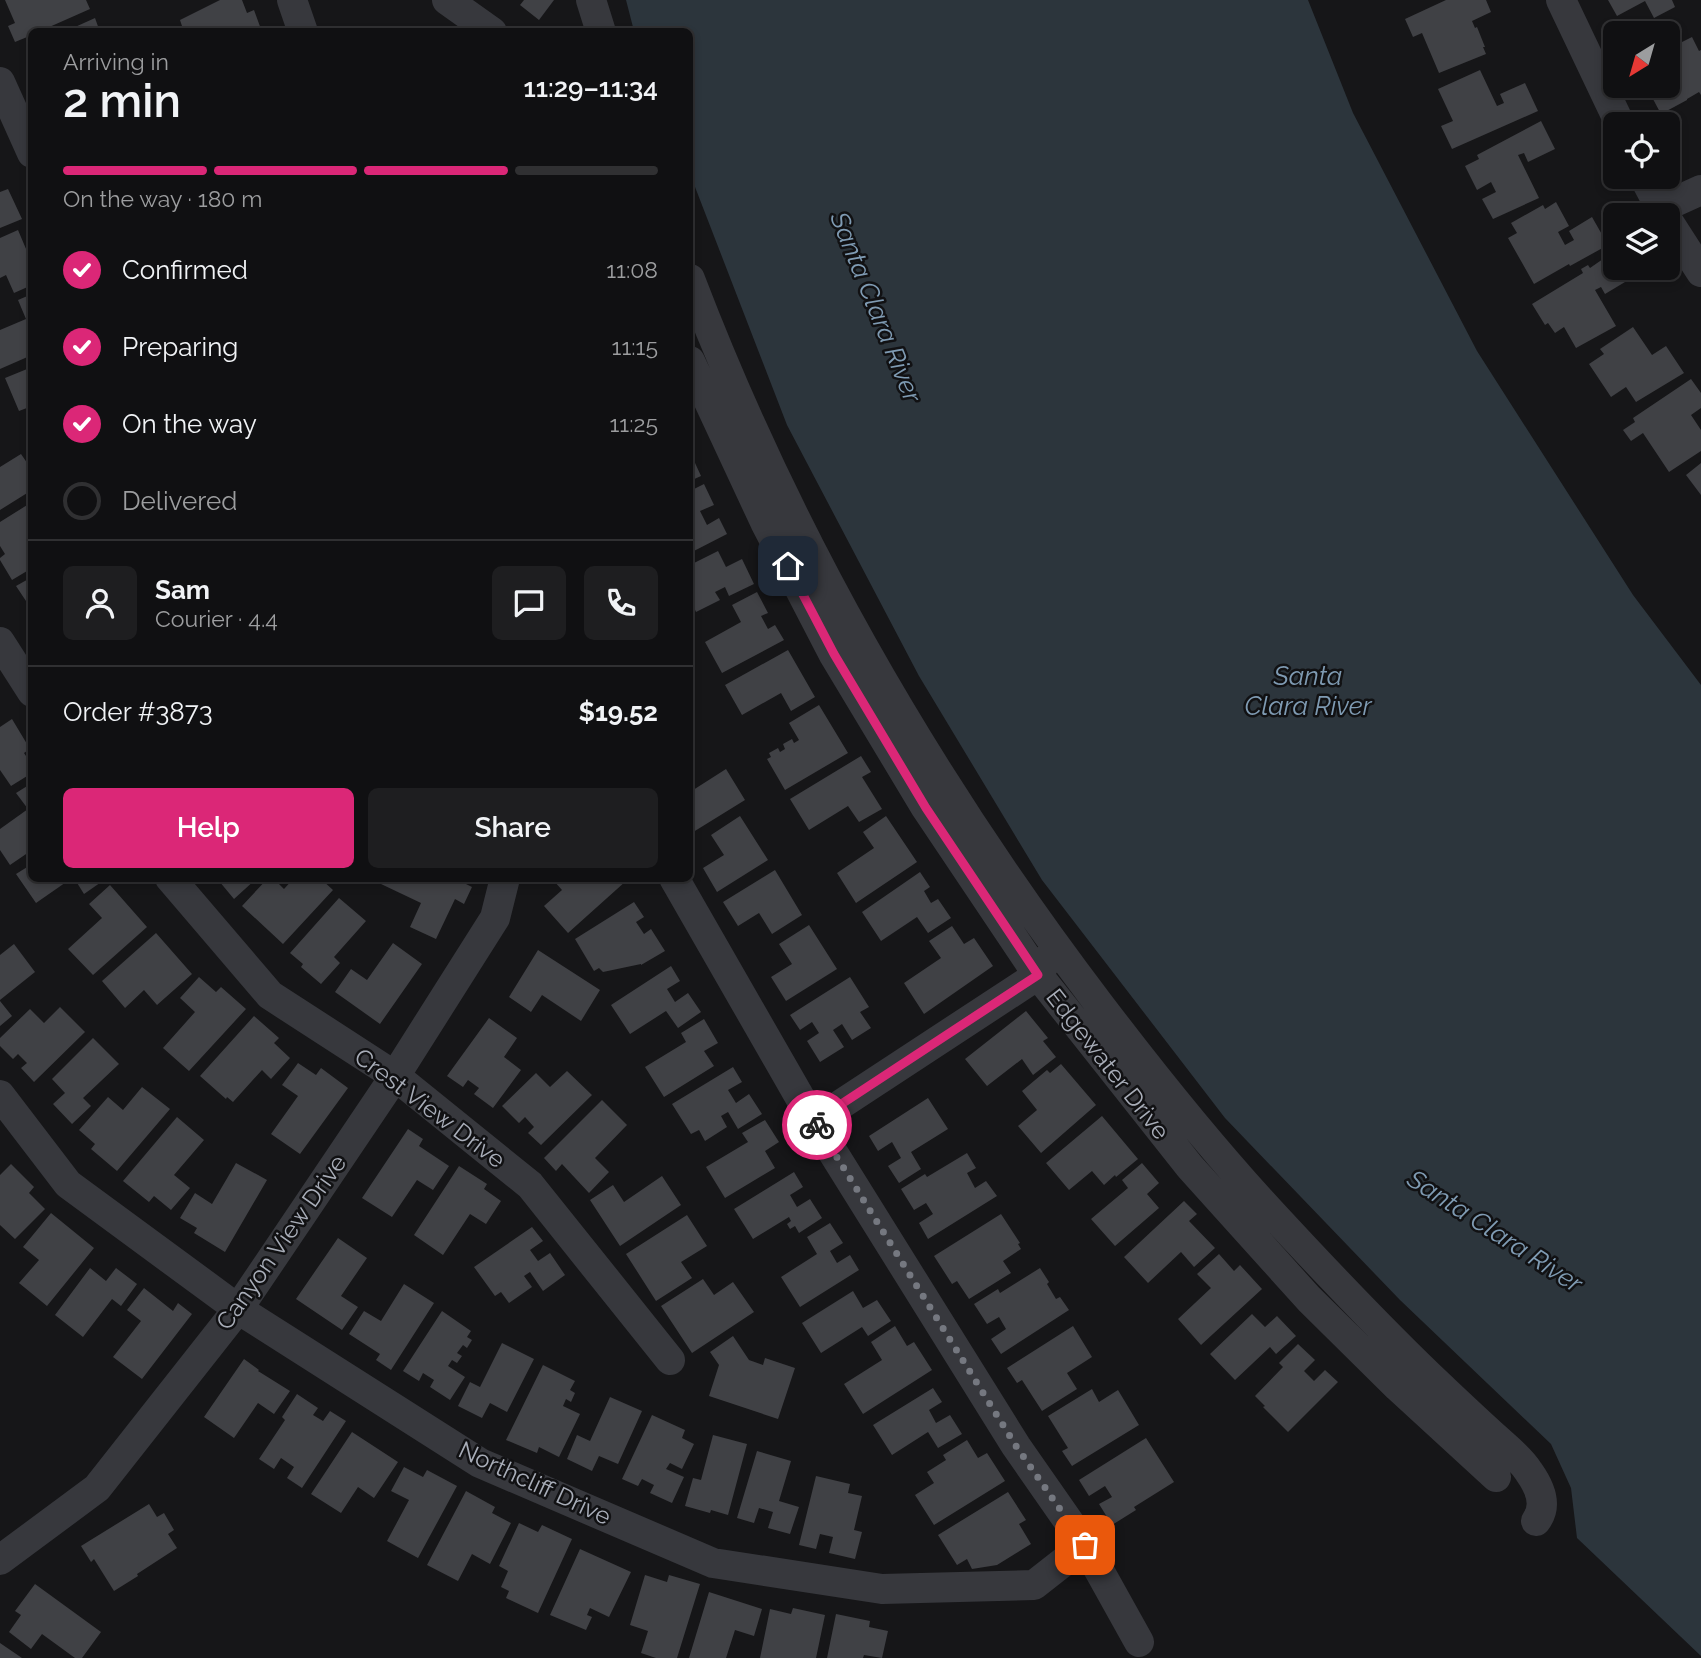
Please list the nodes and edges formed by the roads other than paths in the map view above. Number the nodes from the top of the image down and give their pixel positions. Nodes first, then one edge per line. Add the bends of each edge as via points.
1 (292, 0) edge
2 (447, 0) edge
3 (591, 0) edge
4 (1561, 0) edge
5 (302, 28) edge
6 (486, 28) edge
7 (600, 28) edge
8 (0, 82) edge
9 (1614, 112) edge
10 (28, 144) edge
11 (1701, 190) edge
12 (1680, 204) edge
13 (1680, 240) edge
14 (1701, 272) edge
15 (693, 287) edge
16 (693, 367) edge
17 (0, 642) edge
18 (28, 686) edge
19 (173, 882) edge
20 (504, 882) edge
21 (676, 882) edge
22 (1058, 950) junction
23 (1038, 975) junction
24 (395, 1076) junction
25 (0, 1095) edge
26 (814, 1122) junction
27 (238, 1309) junction
28 (670, 1360) dead end
29 (1496, 1477) dead end
30 (1536, 1521) dead end
31 (1085, 1545) junction
32 (0, 1560) edge
33 (1139, 1642) dead end

1 - 5 street
2 - 6 street
3 - 7 street
4 - 9 street
8 - 10 street
11 - 12 street
13 - 14 street
15 - 22 street via 756,436 885,685 961,810
16 - 23 street, Edgewater Drive via 765,522 834,654 926,808
17 - 18 street
19 - 24 street, Crest View Drive via 270,995
20 - 24 street, Canyon View Drive via 495,918
21 - 26 street
22 - 23 street
22 - 30 street via 1212,1146 1278,1221 1528,1471 1541,1495 1541,1514
23 - 26 street
23 - 29 street, Edgewater Drive via 1190,1167 1309,1298
24 - 27 street, Canyon View Drive
24 - 28 street, Crest View Drive via 530,1185
25 - 27 street, Northcliff Drive via 68,1184
26 - 31 street via 1016,1446
27 - 31 street, Northcliff Drive via 480,1463 713,1563 882,1589 1034,1585
27 - 32 street, Canyon View Drive via 97,1488
31 - 33 street

